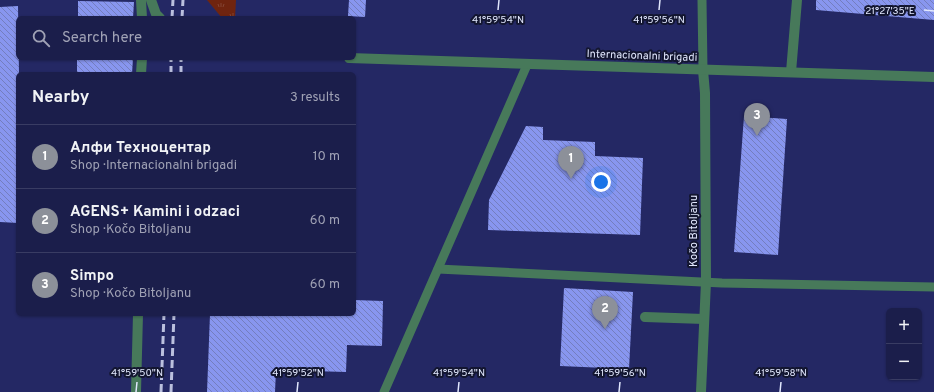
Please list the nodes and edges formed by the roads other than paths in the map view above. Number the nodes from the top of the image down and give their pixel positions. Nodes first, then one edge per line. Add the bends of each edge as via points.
1 (141, 0) edge
2 (151, 0) edge
3 (702, 0) edge
4 (797, 0) edge
5 (142, 16) edge
6 (158, 16) edge
7 (356, 58) edge
8 (142, 60) edge
9 (527, 65) junction
10 (703, 70) junction
11 (141, 72) edge
12 (791, 72) junction
13 (934, 77) edge
14 (438, 269) junction
15 (706, 282) junction
16 (934, 287) edge
17 (138, 316) edge
18 (645, 317) dead end
19 (704, 319) junction
20 (136, 392) edge
21 (384, 392) edge
22 (700, 392) edge

1 - 5 street
2 - 6 street
3 - 10 lane
4 - 12 street
7 - 9 street, Internacionalni brigadi
8 - 11 street
9 - 10 street, Internacionalni brigadi
9 - 14 lane
10 - 12 street, Internacionalni brigadi
10 - 15 street, Kočo Bitoljanu
12 - 13 street, Internacionalni brigadi
14 - 15 lane
14 - 21 lane
15 - 16 lane
15 - 19 street, Kočo Bitoljanu
17 - 20 street
18 - 19 street
19 - 22 street, Kočo Bitoljanu

